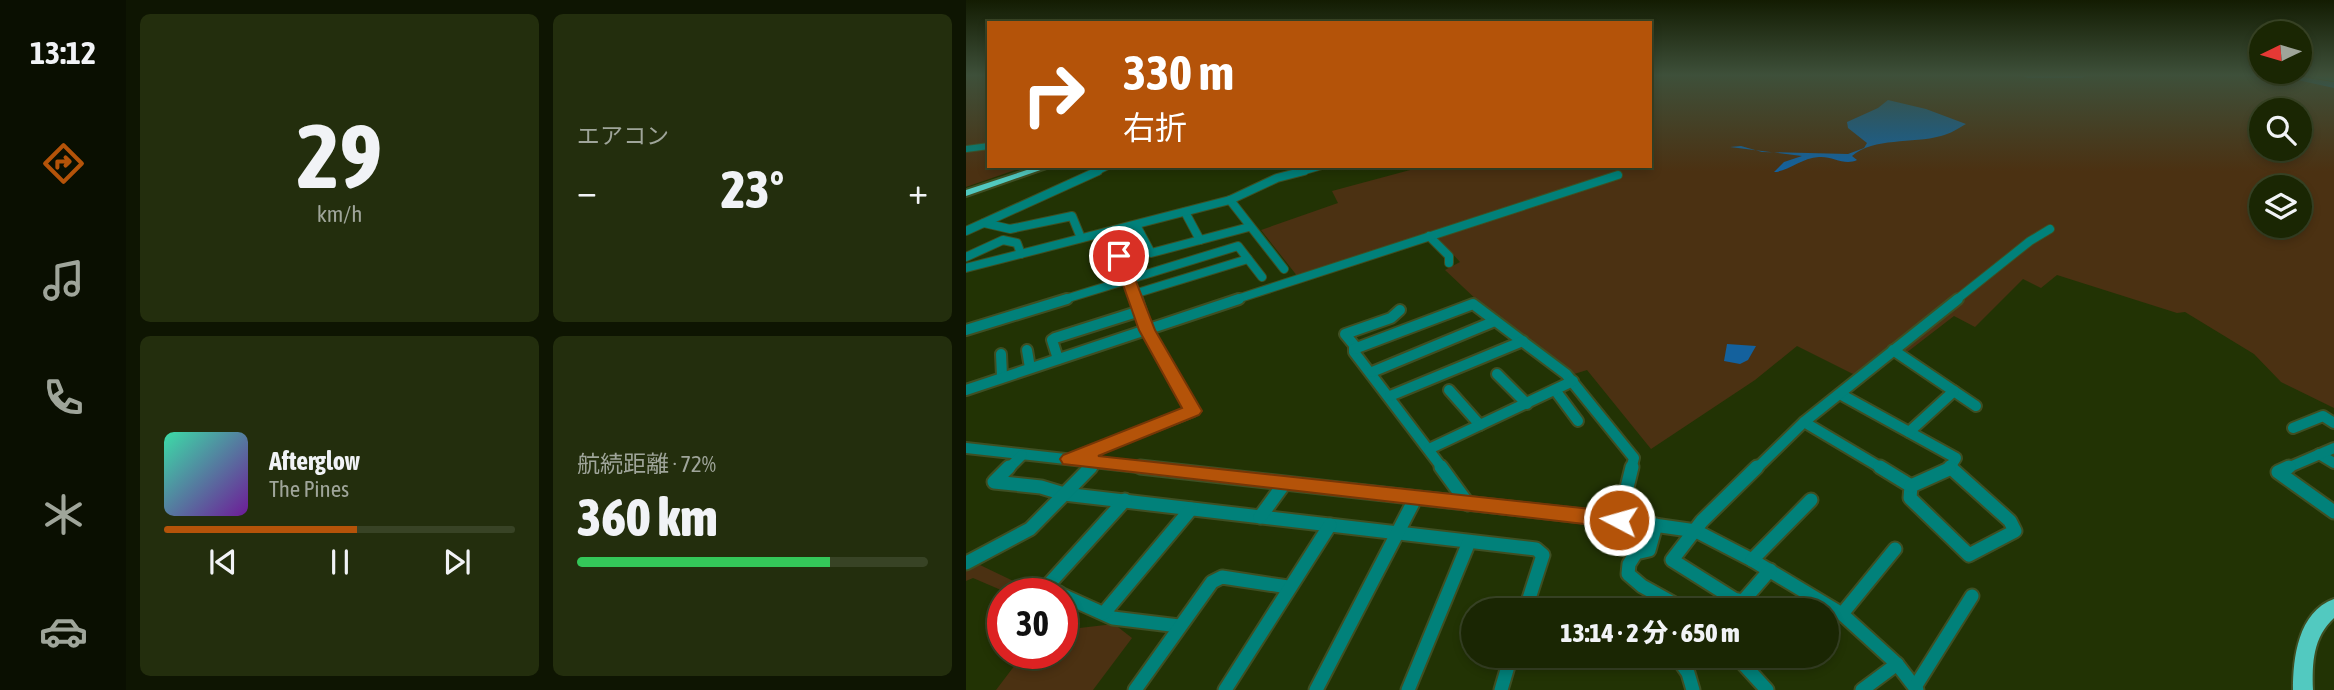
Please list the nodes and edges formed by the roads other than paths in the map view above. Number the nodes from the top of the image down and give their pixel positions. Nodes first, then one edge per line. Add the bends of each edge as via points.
1 (987, 146) edge
2 (966, 149) edge
3 (1042, 168) edge
4 (1104, 168) edge
5 (1111, 168) edge
6 (1314, 168) edge
7 (1618, 176) dead end
8 (966, 193) edge
9 (1230, 200) junction
10 (1185, 212) junction
11 (1004, 213) junction
12 (984, 223) junction
13 (1136, 225) junction
14 (1248, 227) junction
15 (2050, 229) dead end
16 (966, 231) edge
17 (1109, 233) junction
18 (1429, 236) junction
19 (1081, 238) junction
20 (1200, 240) junction
21 (1021, 254) junction
22 (966, 257) edge
23 (1248, 259) junction
24 (1449, 263) dead end
25 (966, 268) edge
26 (1284, 269) dead end
27 (1262, 277) dead end
28 (1130, 279) junction
29 (1134, 294) junction
30 (1400, 310) dead end
31 (1140, 311) junction
32 (1495, 321) junction
33 (1147, 330) junction
34 (968, 332) edge
35 (1523, 341) junction
36 (1354, 349) junction
37 (1893, 350) junction
38 (1027, 351) dead end
39 (1002, 354) dead end
40 (1058, 359) junction
41 (1030, 368) junction
42 (1372, 372) junction
43 (1497, 374) dead end
44 (1002, 376) junction
45 (1573, 381) junction
46 (966, 390) edge
47 (1449, 390) dead end
48 (1555, 390) junction
49 (1954, 391) junction
50 (1840, 394) junction
51 (1390, 396) junction
52 (1527, 404) junction
53 (1976, 406) dead end
54 (1578, 421) dead end
55 (1804, 422) junction
56 (2334, 423) edge
57 (1480, 425) junction
58 (2293, 428) dead end
59 (1909, 432) junction
60 (966, 448) edge
61 (2334, 448) edge
62 (1429, 449) junction
63 (2319, 454) junction
64 (1022, 455) junction
65 (1070, 459) junction
66 (1096, 462) junction
67 (2334, 463) edge
68 (1949, 469) junction
69 (1284, 484) junction
70 (1911, 486) junction
71 (1064, 494) junction
72 (1415, 499) junction
73 (1125, 500) junction
74 (1811, 500) dead end
75 (1468, 504) junction
76 (1191, 509) junction
77 (2334, 512) edge
78 (1260, 517) junction
79 (1619, 520) junction
80 (1656, 524) junction
81 (1330, 525) junction
82 (1696, 531) junction
83 (1398, 533) junction
84 (1469, 542) junction
85 (1895, 549) dead end
86 (1752, 560) junction
87 (966, 563) edge
88 (1770, 570) junction
89 (1055, 578) edge
90 (1289, 587) junction
91 (1972, 596) dead end
92 (1529, 598) edge
93 (1664, 598) edge
94 (1078, 602) edge
95 (2334, 607) edge
96 (1104, 613) junction
97 (1842, 614) junction
98 (1179, 626) junction
99 (1897, 664) junction
100 (1509, 668) edge
101 (1684, 668) edge
102 (1746, 668) edge
103 (1505, 689) edge
104 (1916, 689) edge
105 (1135, 690) edge
106 (1225, 690) edge
107 (1316, 690) edge
108 (1408, 690) edge
109 (1693, 690) edge
110 (1767, 690) edge
111 (1862, 690) edge
112 (2303, 690) edge

1 - 2 street
3 - 8 main road
4 - 11 street
5 - 11 street via 1014,213
6 - 9 street via 1277,178
7 - 18 street
9 - 10 street
9 - 14 street
10 - 13 street
10 - 20 street
11 - 12 street
12 - 16 street
12 - 19 street via 1010,229 1072,216
13 - 17 street
13 - 20 street via 1151,253
14 - 20 street
14 - 26 street
15 - 37 street
17 - 19 street
17 - 28 street
18 - 24 street via 1450,256
18 - 33 street
19 - 21 street
21 - 22 street via 1017,243 1003,240
21 - 25 street
23 - 27 street
23 - 28 street via 1238,246
23 - 29 street
28 - 29 street
28 - 34 street
29 - 31 street
30 - 36 street via 1391,318 1345,332
31 - 33 street
31 - 40 street via 1055,338
32 - 35 street
32 - 36 street via 1474,304
32 - 42 street
33 - 40 street
33 - 65 street via 1193,411
35 - 45 street
35 - 51 street
36 - 42 street
37 - 49 street
37 - 50 street
38 - 41 street
39 - 44 street
40 - 41 street
41 - 44 street
42 - 51 street
43 - 52 street
44 - 46 street
45 - 48 street
45 - 79 street via 1634,458
47 - 57 street
48 - 52 street
48 - 54 street
49 - 53 street
49 - 59 street
50 - 55 street
50 - 59 street
51 - 62 street
52 - 57 street
55 - 70 street
55 - 82 street
56 - 58 street via 2323,416
57 - 62 street
59 - 68 street via 1956,458
60 - 64 street
61 - 63 street
62 - 75 street
63 - 67 street
63 - 77 street via 2278,472
64 - 65 street
64 - 71 street via 994,482
65 - 66 street
66 - 69 street
66 - 71 street
68 - 70 street
68 - 70 street via 2010,521 2015,531 1969,555 1910,498
69 - 72 street
69 - 78 street
71 - 73 street
71 - 87 street via 1030,529
72 - 75 street
72 - 83 street
73 - 76 street
73 - 89 street
74 - 86 street
75 - 79 street
76 - 78 street
76 - 96 street
78 - 81 street
79 - 80 street
80 - 82 street
80 - 93 street via 1649,550 1639,550 1633,556 1628,574
81 - 83 street
81 - 90 street
82 - 86 street
82 - 88 street via 1672,559 1734,599 1743,601
83 - 84 street
83 - 107 street
84 - 92 street via 1542,552
84 - 108 street
85 - 97 street
86 - 88 street
88 - 97 street
90 - 98 street via 1222,577 1212,582
90 - 106 street
91 - 104 street
94 - 96 street
95 - 112 main road via 2311,630 2304,650
96 - 98 street
97 - 99 street
98 - 105 street
99 - 104 street
99 - 111 street
100 - 103 street
101 - 109 street
102 - 110 street

